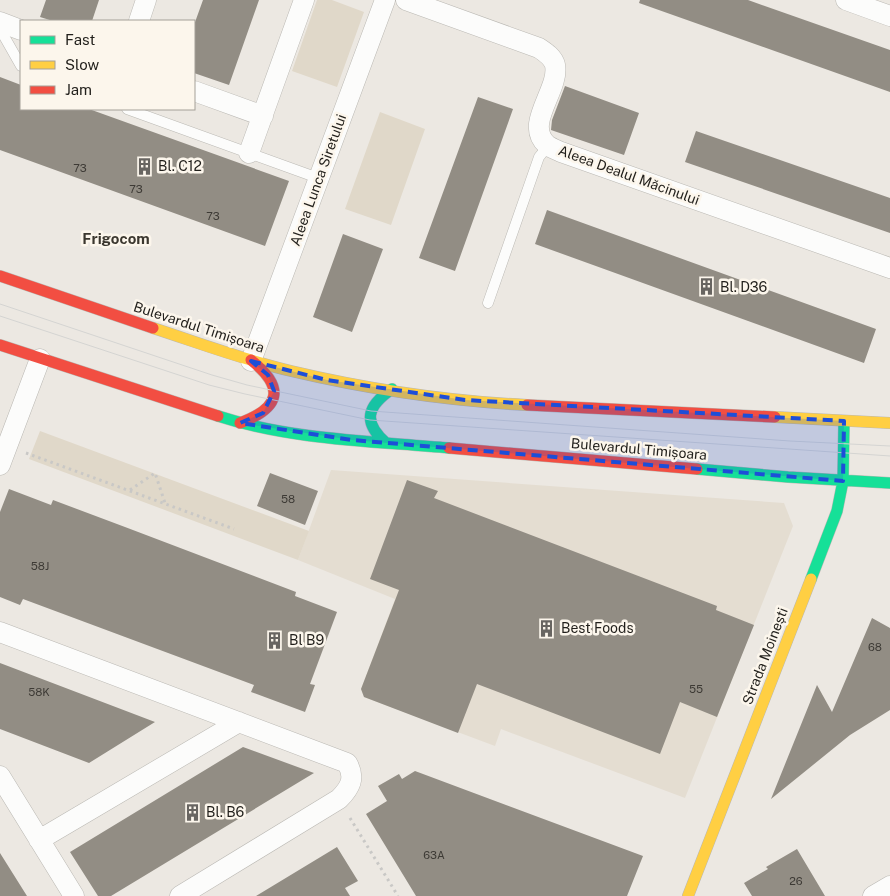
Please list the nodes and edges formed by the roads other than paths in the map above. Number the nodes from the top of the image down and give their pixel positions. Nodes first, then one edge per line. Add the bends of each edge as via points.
1 (146, 0) edge
2 (304, 0) edge
3 (385, 0) edge
4 (406, 0) edge
5 (846, 0) edge
6 (890, 16) edge
7 (139, 20) edge
8 (0, 22) edge
9 (0, 29) edge
10 (20, 30) edge
11 (20, 64) edge
12 (195, 91) edge
13 (130, 110) edge
14 (262, 116) junction
15 (548, 146) junction
16 (249, 153) junction
17 (318, 178) junction
18 (890, 268) edge
19 (0, 276) edge
20 (488, 303) dead end
21 (0, 345) edge
22 (40, 359) junction
23 (251, 361) junction
24 (392, 390) junction
25 (844, 421) junction
26 (240, 423) junction
27 (890, 423) edge
28 (386, 443) junction
29 (0, 465) edge
30 (843, 481) junction
31 (890, 483) edge
32 (0, 632) edge
33 (239, 722) junction
34 (0, 776) edge
35 (40, 840) junction
36 (890, 886) edge
37 (74, 896) edge
38 (180, 896) edge
39 (688, 896) edge
40 (873, 896) edge

1 - 7 street
2 - 14 street
3 - 17 street, Aleea Lunca Siretului
4 - 15 street, Aleea Dealul Măcinului via 539,48 550,56 555,65 554,79 539,122 540,135
5 - 6 street
8 - 10 street
9 - 11 lane
12 - 14 street
13 - 16 lane
14 - 16 street
15 - 18 street, Aleea Dealul Măcinului
15 - 20 lane via 539,157
16 - 17 lane
17 - 23 street, Aleea Lunca Siretului
19 - 23 main road, Bulevardul Timișoara
21 - 22 main road, Bulevardul Timișoara
22 - 26 main road, Bulevardul Timișoara
22 - 29 street
23 - 24 main road, Bulevardul Timișoara via 327,380
23 - 26 main road via 268,375 274,383 274,391 263,413
24 - 25 main road, Bulevardul Timișoara via 512,404
24 - 28 main road via 379,398 371,411 371,426
25 - 27 main road, Bulevardul Timișoara
25 - 30 main road, Strada Moinești
26 - 28 main road, Bulevardul Timișoara via 322,437
28 - 30 main road, Bulevardul Timișoara
30 - 31 main road, Bulevardul Timișoara
30 - 39 main road, Strada Moinești via 837,511
32 - 33 street
33 - 35 street
33 - 38 street via 347,763 351,769 351,784 339,799
34 - 35 street
35 - 37 street
36 - 40 street

